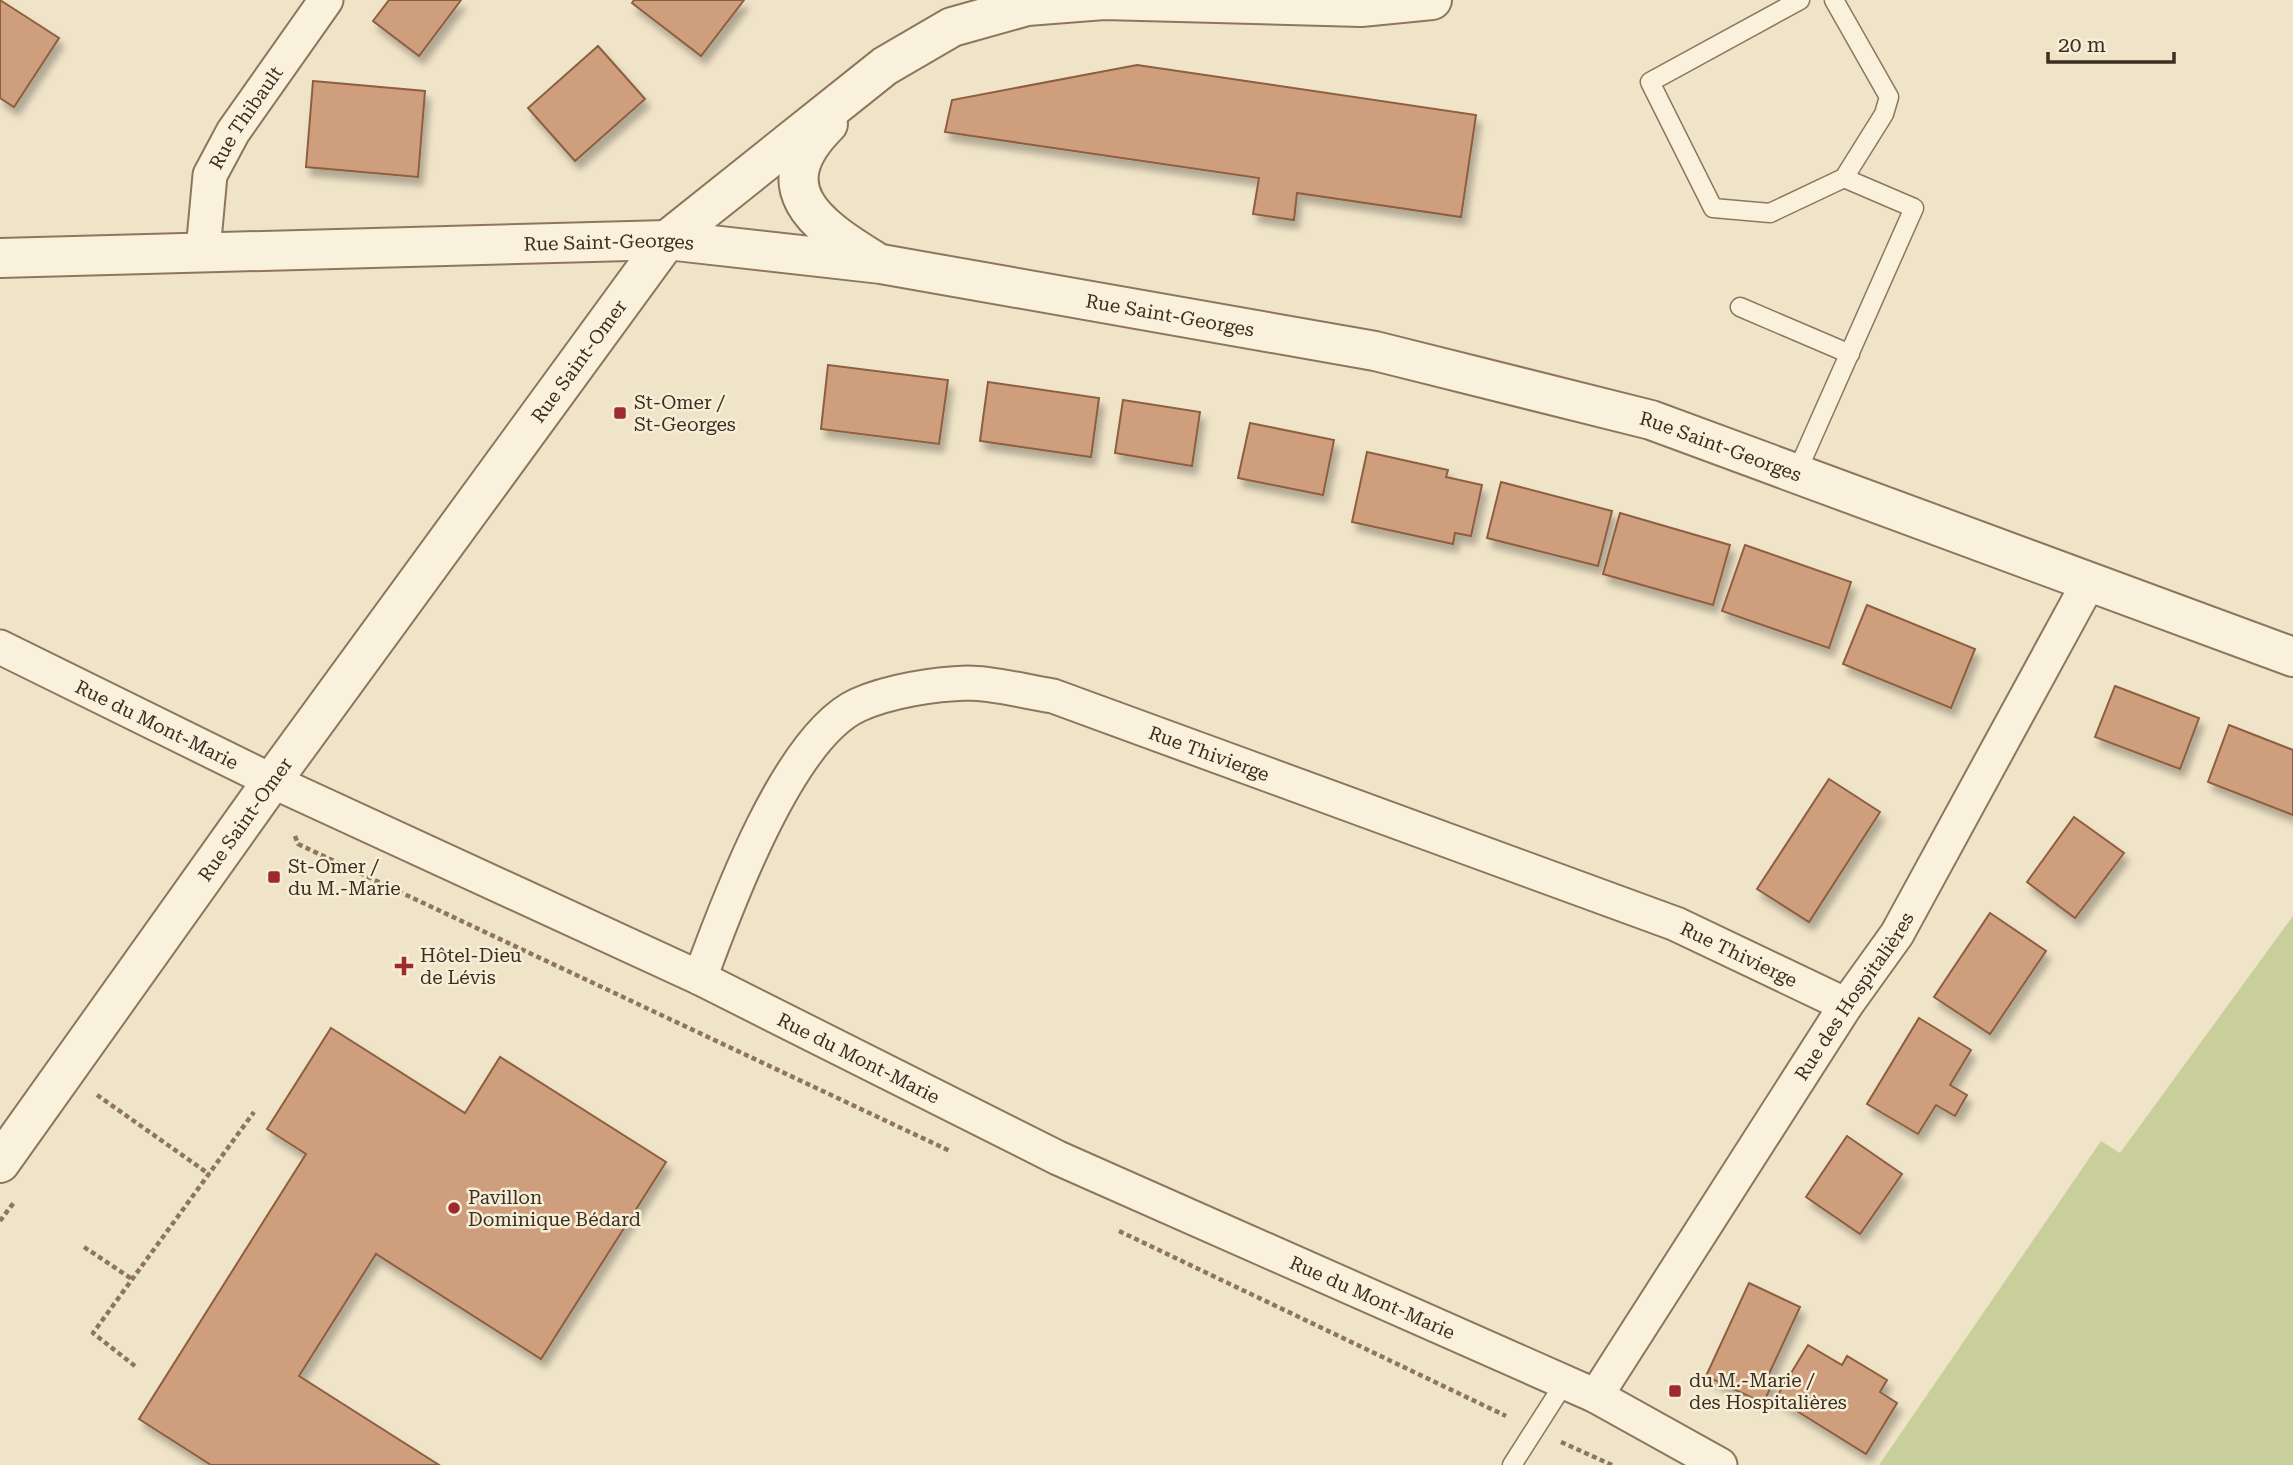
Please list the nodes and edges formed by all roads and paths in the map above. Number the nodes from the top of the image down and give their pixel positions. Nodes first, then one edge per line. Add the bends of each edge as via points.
1 (326, 0) edge
2 (1432, 0) edge
3 (1800, 0) edge
4 (1835, 0) edge
5 (885, 66) junction
6 (1844, 178) junction
7 (667, 240) junction
8 (203, 251) junction
9 (0, 258) edge
10 (881, 264) junction
11 (1740, 307) dead end
12 (1850, 354) junction
13 (1796, 474) junction
14 (2089, 582) junction
15 (0, 647) edge
16 (2293, 657) edge
17 (272, 781) junction
18 (700, 978) junction
19 (1846, 1005) junction
20 (65, 1072) junction
21 (254, 1112) dead end
22 (961, 1156) dead end
23 (0, 1163) edge
24 (209, 1174) junction
25 (1106, 1225) dead end
26 (84, 1247) dead end
27 (132, 1279) junction
28 (135, 1366) dead end
29 (1565, 1382) junction
30 (1596, 1396) junction
31 (1534, 1430) junction
32 (1512, 1465) edge
33 (1612, 1465) edge
34 (1720, 1465) edge

1 - 8 street, Rue Thibault via 233,132 210,175
2 - 5 street, Rue Saint-Omer via 1361,7 1104,0 1027,6 952,27
3 - 6 lane via 1650,82 1713,208 1770,213
4 - 6 lane via 1889,97 1884,114
5 - 7 street, Rue Saint-Omer
5 - 10 street via 812,140 801,158 798,194 815,221
6 - 12 lane via 1914,208
7 - 8 street, Rue Saint-Georges
7 - 10 street, Rue Saint-Georges
7 - 17 street, Rue Saint-Omer
8 - 9 street, Rue Saint-Georges
10 - 13 street, Rue Saint-Georges via 1375,351 1651,420
11 - 12 lane
12 - 13 lane
13 - 14 street, Rue Saint-Georges
14 - 16 street, Rue Saint-Georges
14 - 19 street, Rue des Hospitalières via 1897,934
15 - 17 street, Rue du Mont-Marie
17 - 18 street, Rue du Mont-Marie
17 - 20 street, Rue Saint-Omer
17 - 22 path via 298,844
18 - 19 street, Rue Thivierge via 728,901 784,788 817,737 857,706 915,690 969,683 1053,696 1676,924
18 - 29 street, Rue du Mont-Marie via 1058,1158
19 - 30 street, Rue des Hospitalières
20 - 23 street, Rue Saint-Omer
20 - 24 path
21 - 24 path
24 - 27 path
25 - 31 path
26 - 27 path
27 - 28 path via 93,1333
29 - 30 street, Rue du Mont-Marie
29 - 31 lane
30 - 34 street, Rue du Mont-Marie
31 - 32 lane
31 - 33 path

